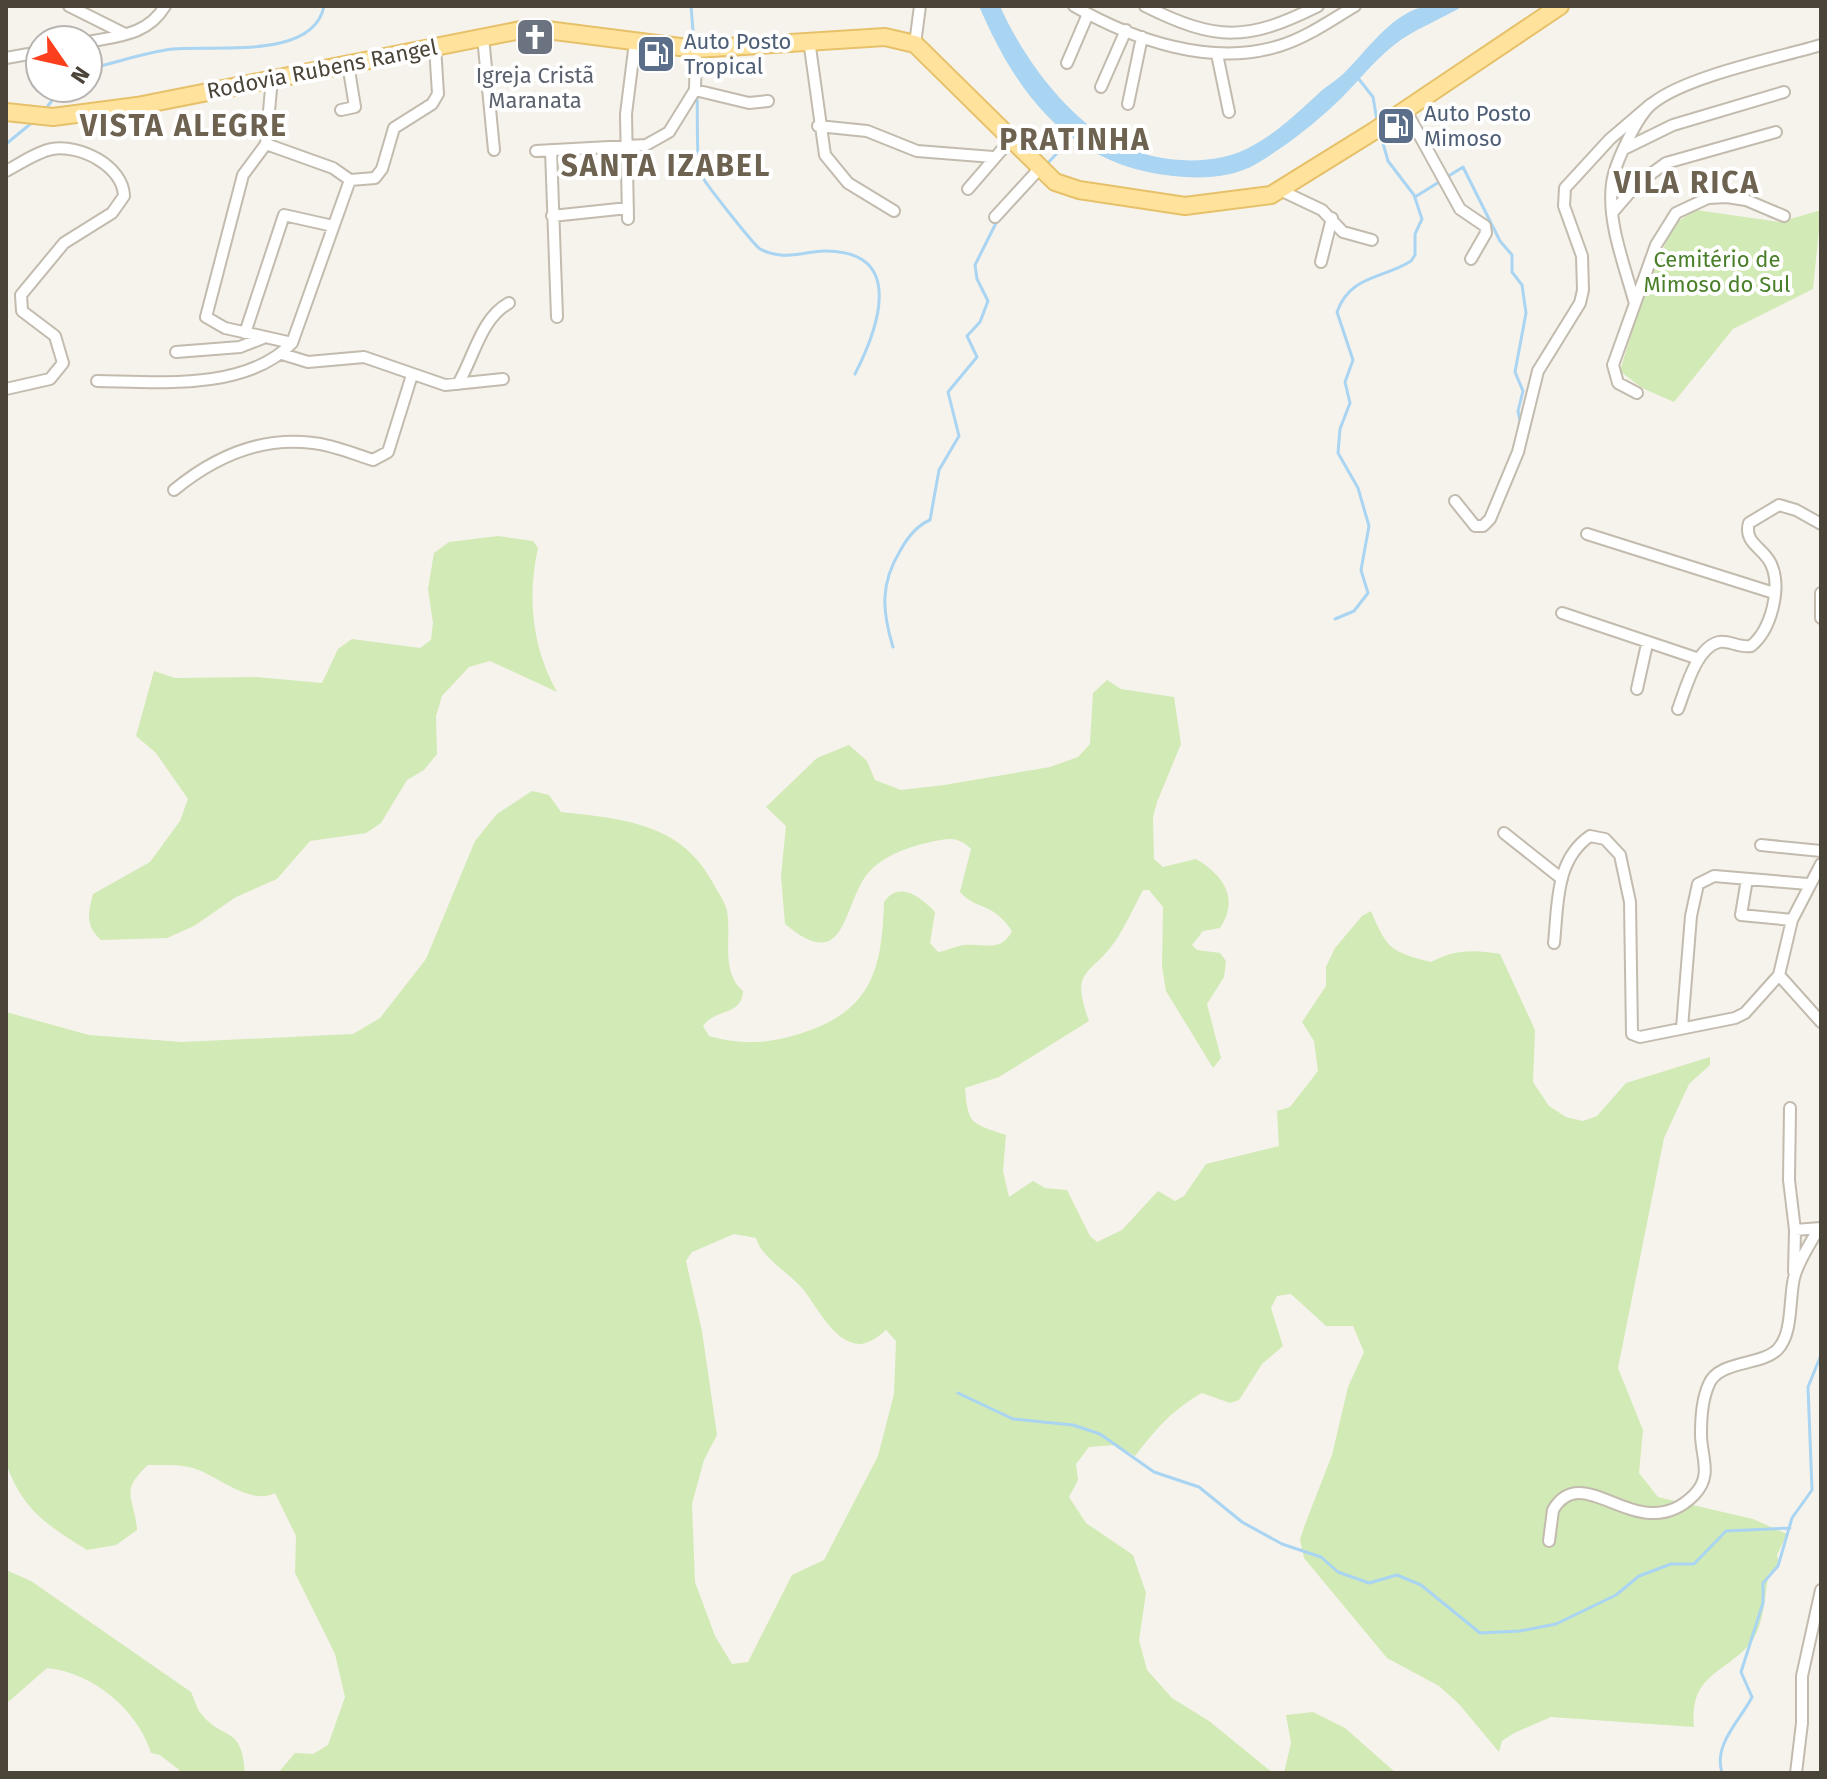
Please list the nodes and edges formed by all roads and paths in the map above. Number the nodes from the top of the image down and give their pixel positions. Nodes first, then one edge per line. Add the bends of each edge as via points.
1 (69, 6) edge
2 (165, 6) edge
3 (920, 6) edge
4 (1074, 6) edge
5 (1145, 6) edge
6 (1318, 6) edge
7 (1355, 6) edge
8 (1560, 6) edge
9 (1088, 14) junction
10 (1126, 30) junction
11 (125, 34) junction
12 (1251, 34) junction
13 (490, 36) junction
14 (1142, 37) junction
15 (104, 39) edge
16 (809, 40) junction
17 (635, 42) junction
18 (915, 44) junction
19 (1821, 45) edge
20 (435, 46) junction
21 (696, 49) junction
22 (1253, 51) junction
23 (1217, 54) junction
24 (1067, 63) dead end
25 (348, 64) junction
26 (272, 78) junction
27 (1101, 87) dead end
28 (695, 90) junction
29 (1784, 92) dead end
30 (768, 101) dead end
31 (1128, 104) dead end
32 (1651, 104) junction
33 (1405, 109) junction
34 (341, 110) dead end
35 (6, 112) edge
36 (1229, 112) dead end
37 (818, 126) junction
38 (1776, 132) dead end
39 (1012, 138) junction
40 (266, 144) junction
41 (626, 146) junction
42 (1623, 149) junction
43 (494, 150) dead end
44 (551, 150) junction
45 (536, 151) dead end
46 (993, 157) junction
47 (1040, 168) junction
48 (6, 171) edge
49 (350, 180) junction
50 (968, 189) dead end
51 (1282, 191) junction
52 (894, 211) dead end
53 (1613, 212) junction
54 (552, 216) junction
55 (1784, 216) dead end
56 (995, 217) dead end
57 (1332, 218) junction
58 (333, 226) junction
59 (1372, 240) dead end
60 (1471, 259) dead end
61 (1321, 262) dead end
62 (509, 303) dead end
63 (1635, 304) junction
64 (557, 317) dead end
65 (245, 333) junction
66 (265, 337) junction
67 (292, 343) junction
68 (176, 352) dead end
69 (282, 354) junction
70 (412, 375) junction
71 (503, 379) dead end
72 (97, 381) dead end
73 (458, 384) junction
74 (6, 389) edge
75 (1637, 393) dead end
76 (174, 490) dead end
77 (1455, 501) dead end
78 (1821, 524) edge
79 (1587, 534) dead end
80 (1774, 593) junction
81 (1821, 593) edge
82 (1562, 613) dead end
83 (1821, 618) edge
84 (1647, 644) junction
85 (1699, 659) junction
86 (1637, 689) dead end
87 (1678, 709) dead end
88 (1504, 833) dead end
89 (1761, 845) dead end
90 (1821, 851) edge
91 (1821, 864) edge
92 (1562, 879) junction
93 (1747, 879) junction
94 (1808, 884) junction
95 (1792, 920) junction
96 (1554, 943) dead end
97 (1779, 975) junction
98 (1821, 1022) edge
99 (1682, 1028) junction
100 (1790, 1108) dead end
101 (1820, 1229) edge
102 (1795, 1230) junction
103 (1794, 1279) junction
104 (1549, 1541) dead end
105 (1821, 1590) edge
106 (1796, 1773) edge

1 - 11 street
2 - 11 street via 149,26
3 - 18 street
4 - 9 street
5 - 12 street via 1199,27
6 - 12 street
7 - 22 street via 1296,40
8 - 33 main road
9 - 10 street
9 - 24 street
10 - 14 street
10 - 27 street
11 - 15 street
12 - 22 street
13 - 17 main road, Rodovia Rubens Rangel via 531,28
13 - 20 main road, Rodovia Rubens Rangel
13 - 43 street
14 - 23 street
14 - 31 street
16 - 18 main road, Rodovia Rubens Rangel via 885,37
16 - 21 main road, Rodovia Rubens Rangel
16 - 37 street
17 - 21 main road, Rodovia Rubens Rangel
17 - 41 street
18 - 39 main road
19 - 32 street via 1706,79
20 - 25 main road, Rodovia Rubens Rangel
20 - 49 street via 438,94 432,104 394,128 375,178
21 - 28 street
22 - 23 street
23 - 36 street
25 - 26 main road, Rodovia Rubens Rangel
25 - 34 street via 355,107
26 - 35 main road, Rodovia Rubens Rangel via 53,117
26 - 40 street
28 - 30 street via 749,103
28 - 41 street via 662,139
29 - 42 street via 1673,125
32 - 42 street
32 - 77 street via 1565,188 1564,206 1582,256 1580,303 1538,371 1518,452 1490,519 1475,526
33 - 51 main road
33 - 60 street via 1460,209 1485,226
37 - 46 street via 867,131 917,151
37 - 52 street via 825,155 836,172
38 - 53 street via 1666,163 1637,184
39 - 46 street
39 - 47 main road
40 - 49 street via 333,168
40 - 65 street via 243,175 206,317
41 - 44 street
41 - 54 street via 628,213
42 - 53 street via 1611,185
44 - 45 street
44 - 54 street
46 - 50 street
47 - 51 main road via 1067,188 1185,206 1240,202
47 - 56 street
48 - 74 street via 43,152 72,149 108,166 124,196 112,213 64,243 21,295 22,311 58,341 63,358 50,379
49 - 58 street
51 - 57 street
53 - 63 street
54 - 64 street
55 - 63 street via 1727,197 1687,205 1665,226
57 - 59 street via 1343,232
57 - 61 street
58 - 65 street via 284,215
58 - 67 street
62 - 73 street via 491,315
63 - 75 street via 1613,375
65 - 66 street
66 - 67 street
66 - 68 street via 240,347
67 - 69 street
69 - 70 street via 308,362 364,357
69 - 72 street via 261,365 195,380
70 - 73 street via 432,383
70 - 76 street via 388,452 381,459 312,442 253,448 222,456
71 - 73 street
78 - 80 street via 1779,505 1749,523 1751,543 1773,567
79 - 80 street
80 - 85 street via 1769,619 1756,641 1745,647 1719,642
81 - 83 street
82 - 84 street
84 - 85 street
84 - 86 street
85 - 87 street
88 - 92 street
89 - 90 street
91 - 94 street
92 - 96 street
92 - 99 street via 1573,852 1590,836 1613,846 1620,855 1630,902 1630,1030 1640,1037
93 - 94 street
93 - 95 street via 1741,915
93 - 99 street via 1714,876 1698,884
94 - 95 street
95 - 97 street
97 - 98 street
97 - 99 street via 1745,1013
100 - 102 street
101 - 102 street
101 - 103 street
102 - 103 street
103 - 104 street via 1781,1345 1772,1354 1719,1372 1708,1385 1700,1433 1705,1479 1692,1497 1663,1512 1640,1514 1591,1492 1576,1492 1553,1510
105 - 106 street via 1802,1676

